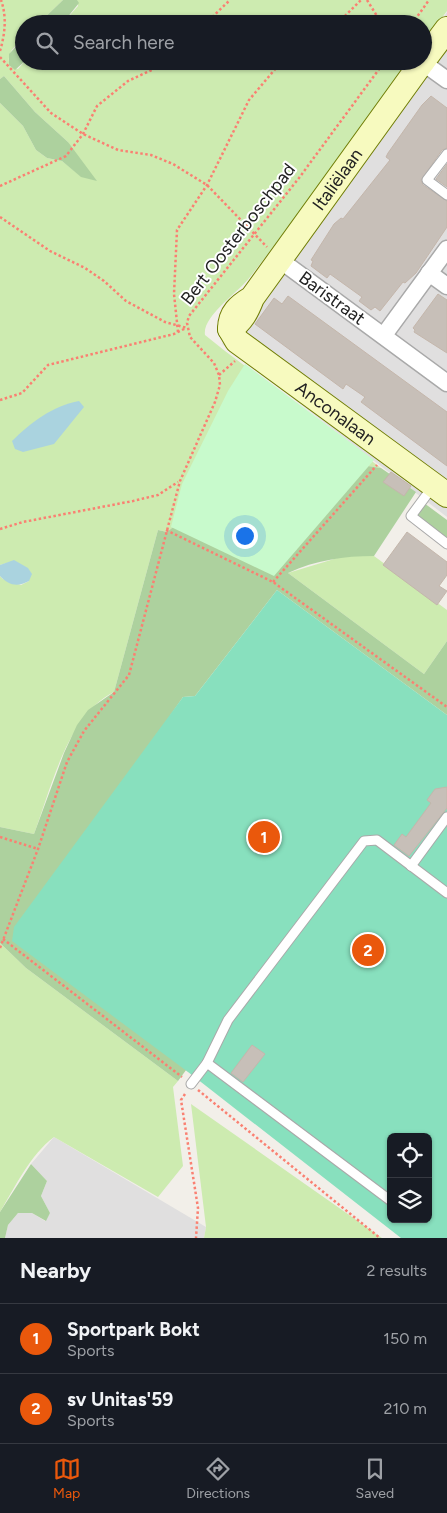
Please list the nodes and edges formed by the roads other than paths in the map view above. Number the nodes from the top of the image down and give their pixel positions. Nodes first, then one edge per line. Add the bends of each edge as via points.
1 (447, 29) edge
2 (432, 50) edge
3 (432, 69) edge
4 (417, 70) edge
5 (447, 80) edge
6 (447, 154) edge
7 (447, 195) edge
8 (447, 249) edge
9 (280, 260) junction
10 (429, 273) junction
11 (447, 286) edge
12 (230, 329) joint
13 (384, 336) junction
14 (447, 383) edge
15 (441, 490) edge
16 (447, 544) edge
17 (447, 817) edge
18 (411, 866) junction
19 (447, 893) edge
20 (207, 1063) junction
21 (191, 1084) road end
22 (387, 1198) edge

1 - 2 street, Italiëlaan
3 - 5 street
4 - 9 street, Italiëlaan
6 - 7 lane via 427,180
8 - 10 street, Baristraat
9 - 12 street, Italiëlaan via 252,298 239,306 230,318
9 - 13 street, Baristraat
10 - 11 street
10 - 13 street, Baristraat
12 - 15 street, Anconalaan via 237,341
13 - 14 street, Baristraat
15 - 16 lane via 410,516
17 - 18 lane
18 - 19 lane
18 - 20 lane via 377,840 362,843 228,1020
20 - 21 lane
20 - 22 lane

